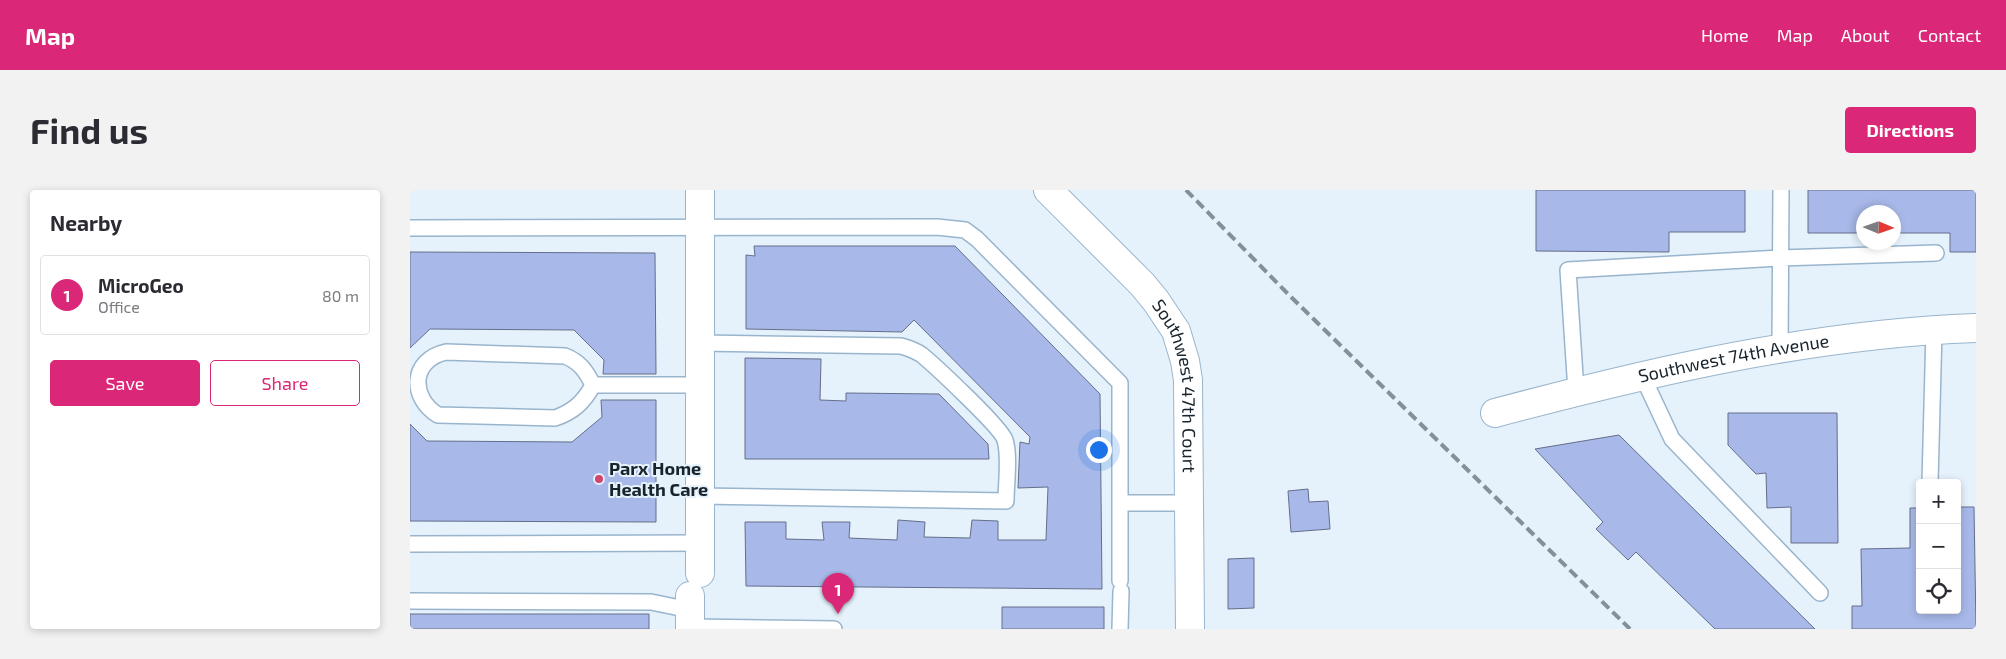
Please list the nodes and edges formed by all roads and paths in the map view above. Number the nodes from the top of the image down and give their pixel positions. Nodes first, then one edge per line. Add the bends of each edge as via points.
1 (700, 190) edge
2 (1048, 190) edge
3 (1781, 190) edge
4 (700, 226) junction
5 (410, 228) edge
6 (1936, 253) dead end
7 (1780, 258) junction
8 (1976, 328) edge
9 (1934, 330) junction
10 (700, 343) junction
11 (1780, 347) junction
12 (1642, 375) junction
13 (410, 384) edge
14 (593, 385) junction
15 (700, 385) junction
16 (1576, 391) junction
17 (1495, 413) dead end
18 (1930, 479) edge
19 (700, 496) junction
20 (1120, 503) junction
21 (1188, 503) junction
22 (700, 543) junction
23 (410, 544) edge
24 (1820, 592) dead end
25 (410, 602) edge
26 (692, 607) edge
27 (834, 629) edge
28 (1120, 629) edge
29 (1190, 629) edge

1 - 4 street
2 - 21 street, Southwest 47th Court via 1142,284 1176,331 1188,380
3 - 7 lane
4 - 5 lane
4 - 10 street
4 - 20 lane via 937,227 957,228 971,234 1120,383
6 - 7 lane
7 - 11 lane
7 - 16 lane via 1568,270
8 - 9 street, Southwest 74th Avenue
9 - 11 street, Southwest 74th Avenue
9 - 18 lane
10 - 15 street
10 - 19 lane via 908,348 937,368 1001,432 1007,449 1006,501
11 - 12 street, Southwest 74th Avenue
12 - 16 street, Southwest 74th Avenue
12 - 24 lane via 1672,439
13 - 14 lane via 424,363 446,352 565,356 585,370
13 - 14 lane via 415,396 438,416 555,418 581,403
14 - 15 lane
15 - 19 street
16 - 17 street, Southwest 74th Avenue
19 - 22 street
20 - 21 lane
20 - 28 lane
21 - 29 street, Southwest 47th Court
22 - 23 lane
22 - 26 street
25 - 26 lane via 651,602
26 - 27 lane

